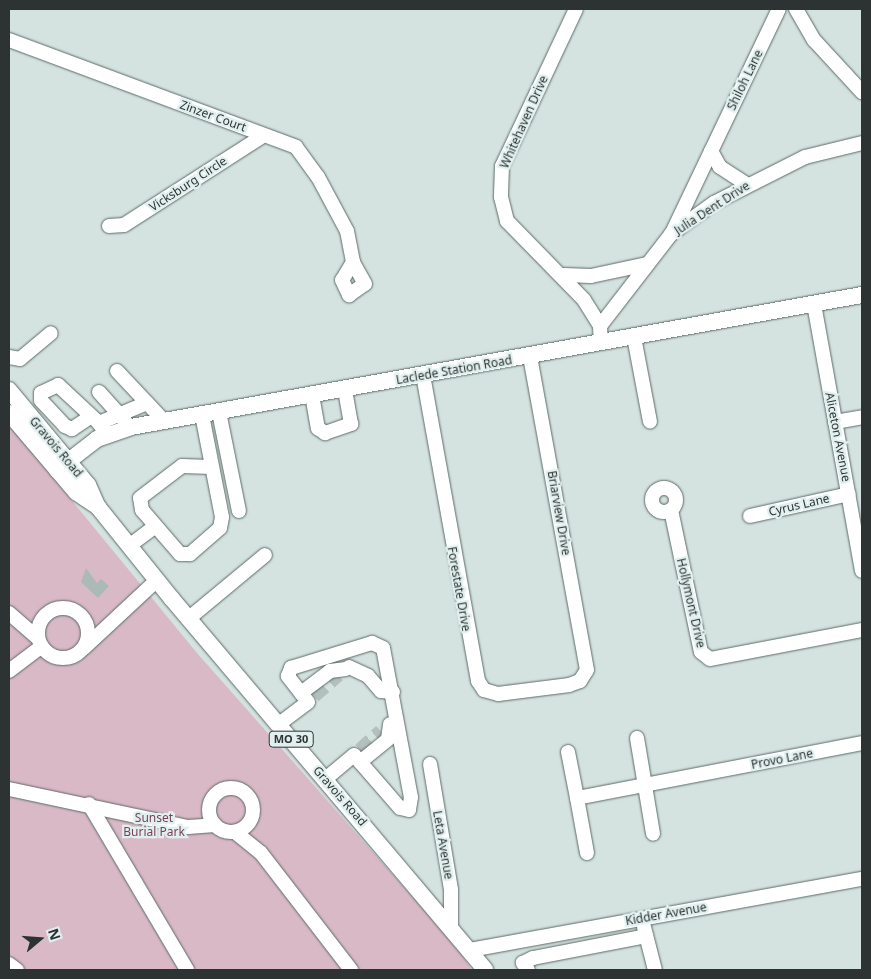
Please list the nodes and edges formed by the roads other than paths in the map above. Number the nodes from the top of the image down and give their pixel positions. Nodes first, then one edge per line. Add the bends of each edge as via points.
1 (576, 9) edge
2 (780, 9) edge
3 (796, 9) edge
4 (9, 40) edge
5 (862, 92) edge
6 (264, 135) junction
7 (862, 143) edge
8 (711, 151) junction
9 (746, 184) junction
10 (109, 226) dead end
11 (672, 234) junction
12 (353, 262) dead end
13 (647, 264) junction
14 (564, 275) junction
15 (862, 295) edge
16 (814, 304) junction
17 (600, 326) junction
18 (51, 333) dead end
19 (634, 337) junction
20 (601, 343) junction
21 (530, 356) junction
22 (9, 357) edge
23 (117, 371) dead end
24 (423, 375) junction
25 (9, 390) edge
26 (345, 390) junction
27 (99, 392) dead end
28 (312, 396) junction
29 (41, 400) junction
30 (147, 403) junction
31 (26, 411) junction
32 (219, 412) junction
33 (9, 413) edge
34 (202, 416) junction
35 (862, 417) edge
36 (126, 421) junction
37 (165, 422) junction
38 (650, 422) dead end
39 (835, 422) junction
40 (98, 425) junction
41 (53, 442) junction
42 (90, 443) junction
43 (63, 465) junction
44 (212, 467) junction
45 (849, 494) junction
46 (671, 510) dead end
47 (239, 511) dead end
48 (750, 516) dead end
49 (154, 527) junction
50 (129, 546) junction
51 (265, 555) dead end
52 (862, 571) edge
53 (157, 580) junction
54 (9, 613) edge
55 (188, 618) junction
56 (862, 630) edge
57 (40, 642) junction
58 (84, 648) junction
59 (345, 651) junction
60 (345, 670) junction
61 (587, 670) joint
62 (9, 671) edge
63 (393, 692) junction
64 (307, 697) junction
65 (278, 724) junction
66 (390, 724) junction
67 (637, 738) dead end
68 (862, 743) edge
69 (568, 752) dead end
70 (358, 756) junction
71 (430, 764) dead end
72 (325, 779) junction
73 (644, 786) junction
74 (9, 789) edge
75 (577, 798) junction
76 (89, 804) junction
77 (215, 825) junction
78 (235, 832) junction
79 (652, 834) dead end
80 (587, 853) dead end
81 (862, 879) edge
82 (641, 919) junction
83 (452, 926) junction
84 (646, 936) junction
85 (470, 950) junction
86 (9, 964) edge
87 (17, 970) edge
88 (187, 970) edge
89 (351, 970) edge
90 (485, 970) edge
91 (528, 970) edge
92 (654, 970) edge

1 - 14 street, Whitehaven Drive via 502,166 500,197 507,221 547,266
2 - 8 street, Shiloh Lane
3 - 5 street via 814,40
4 - 6 street, Zinzer Court
6 - 10 street, Vicksburg Circle via 124,225
6 - 12 street, Zinzer Court via 296,147 318,177 347,232
7 - 9 street, Julia Dent Drive via 805,157
8 - 9 street via 720,167
8 - 11 street, Shiloh Lane
9 - 11 street, Julia Dent Drive
11 - 13 street, Julia Dent Drive
13 - 14 street via 591,276
13 - 17 street, Julia Dent Drive
14 - 17 street, Whitehaven Drive
15 - 16 main road, Laclede Station Road
16 - 19 main road, Laclede Station Road
16 - 39 street, Aliceton Avenue
17 - 20 street
18 - 22 street via 20,359
19 - 20 main road, Laclede Station Road
19 - 38 street
20 - 21 main road, Laclede Station Road
21 - 24 main road, Laclede Station Road
21 - 61 street, Briarview Drive
23 - 30 street
24 - 26 main road, Laclede Station Road
24 - 61 street, Forestate Drive via 478,681 484,690 498,694 569,685 580,681
25 - 31 main road, Gravois Road / MO 30
26 - 28 main road, Laclede Station Road
26 - 28 street via 351,424 325,433 318,428
27 - 36 street
28 - 32 main road, Laclede Station Road
29 - 31 street
29 - 40 street via 72,429
29 - 40 street via 41,393 58,385
30 - 36 street
30 - 37 street
31 - 41 main road, Gravois Road / MO 30
32 - 34 main road, Laclede Station Road
32 - 47 street
33 - 43 main road, Gravois Road / MO 30
34 - 37 main road, Laclede Station Road
34 - 44 street
35 - 39 street
36 - 37 main road, Laclede Station Road
36 - 40 main road, Laclede Station Road
39 - 45 street, Aliceton Avenue
40 - 42 main road, Laclede Station Road
41 - 42 main road
41 - 43 main road, Gravois Road / MO 30
42 - 43 main road, Laclede Station Road
43 - 50 main road, Gravois Road / MO 30 via 76,492 98,507
44 - 49 street via 182,466 140,498 142,510
44 - 49 street via 220,528 190,554 180,554
45 - 48 street, Cyrus Lane
45 - 52 street, Aliceton Avenue
46 - 56 street, Hollymont Drive via 701,652 710,659
49 - 50 street
50 - 53 main road, Gravois Road / MO 30
51 - 55 street
53 - 55 main road, Gravois Road / MO 30
53 - 58 street
54 - 57 street
55 - 65 main road, Gravois Road / MO 30
57 - 58 street via 62,658
57 - 58 street via 45,614 69,608 87,624
57 - 62 street
59 - 60 street
59 - 63 street via 372,643 383,648
59 - 64 street via 291,668 288,676
60 - 63 street via 368,676 381,691
60 - 64 street via 330,671
63 - 66 street
64 - 65 street
65 - 72 main road, Gravois Road / MO 30
66 - 70 street via 388,739
66 - 70 street via 411,797 409,810 400,808
67 - 73 street
68 - 73 street, Provo Lane
69 - 75 street
70 - 72 street
71 - 83 street, Leta Avenue via 451,890
72 - 83 main road, Gravois Road / MO 30
73 - 75 street, Provo Lane
73 - 79 street
74 - 76 street
75 - 80 street
76 - 77 street via 188,826
76 - 88 street
77 - 78 street
77 - 78 street via 209,813 211,800 221,790 234,788 246,794 253,806 251,820
78 - 89 street via 261,853
81 - 82 street, Kidder Avenue
82 - 84 street
82 - 85 street, Kidder Avenue
83 - 85 main road, Gravois Road / MO 30
84 - 91 street via 533,958 523,963
84 - 92 street
85 - 90 main road, Gravois Road / MO 30
86 - 87 street

